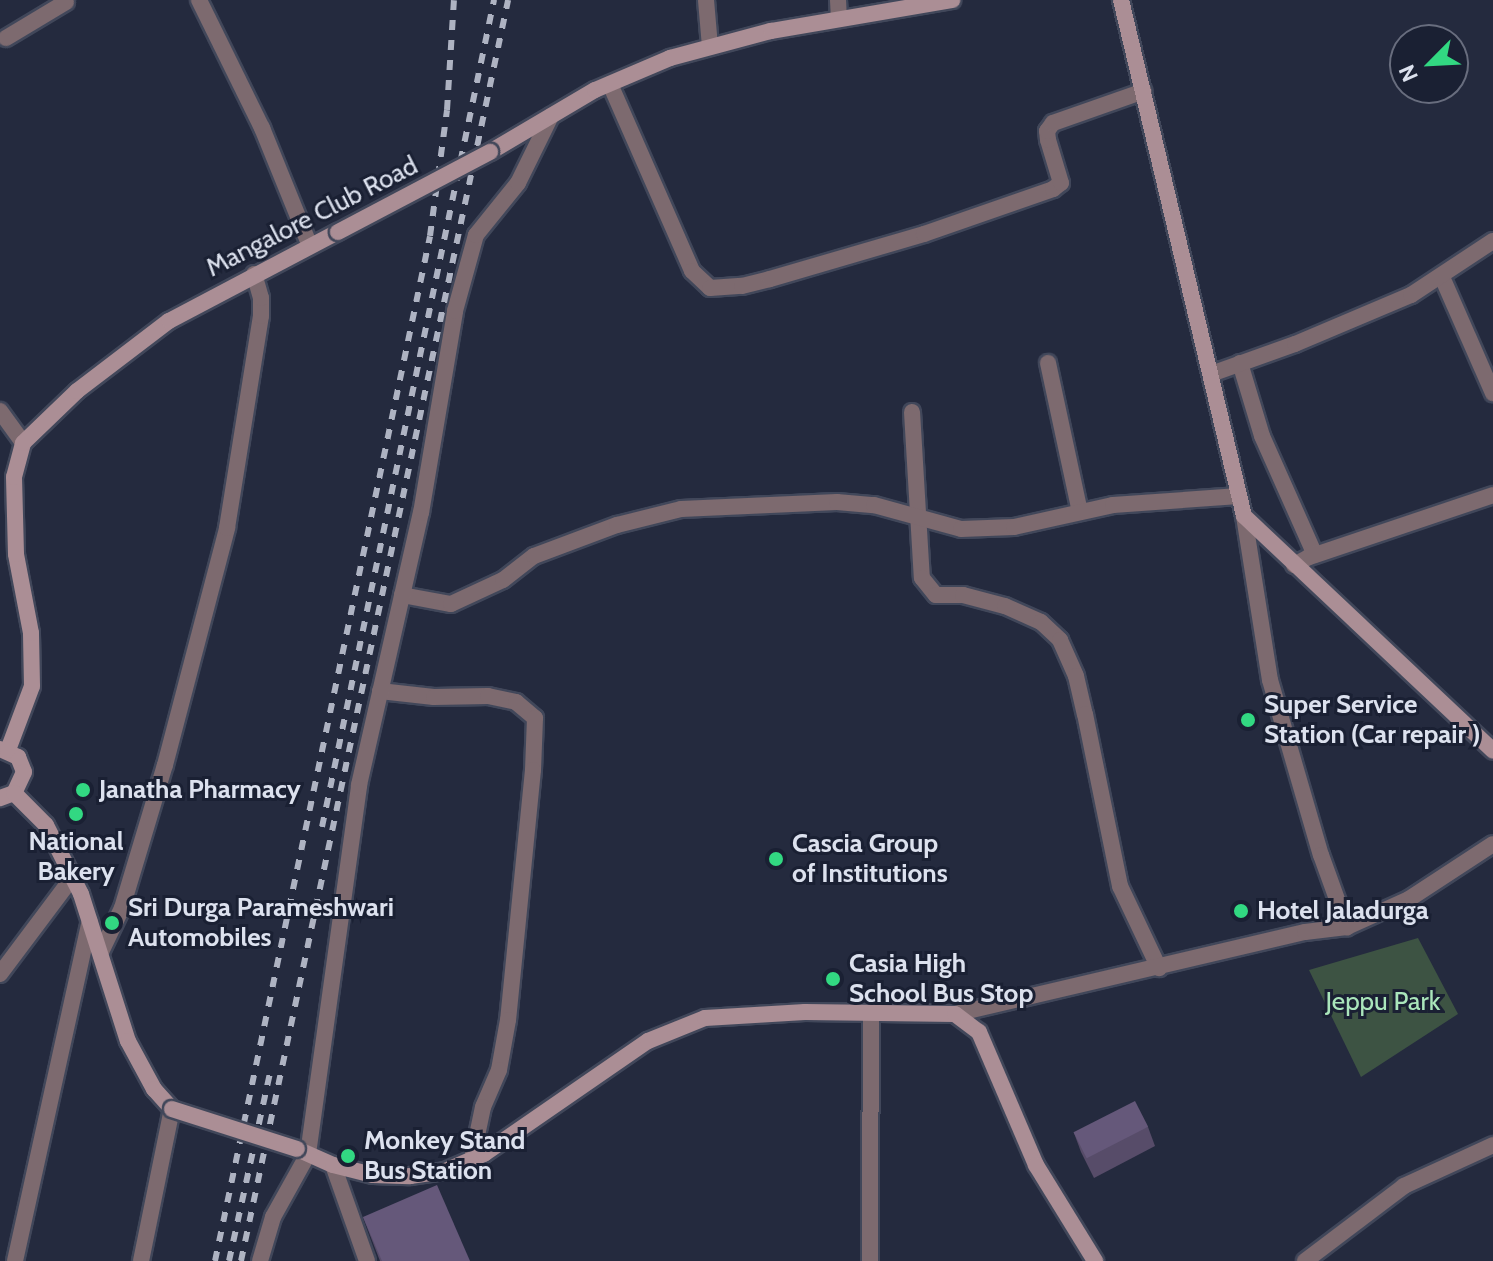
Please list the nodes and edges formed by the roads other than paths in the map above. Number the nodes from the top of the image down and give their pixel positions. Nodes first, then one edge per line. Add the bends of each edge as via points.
1 (199, 0) edge
2 (706, 0) edge
3 (838, 0) edge
4 (952, 0) edge
5 (1121, 0) edge
6 (64, 1) edge
7 (839, 19) junction
8 (6, 38) dead end
9 (710, 47) junction
10 (610, 84) junction
11 (1144, 91) junction
12 (551, 116) junction
13 (1493, 241) edge
14 (310, 246) junction
15 (254, 274) junction
16 (1442, 277) junction
17 (1048, 363) dead end
18 (1240, 363) junction
19 (1211, 374) junction
20 (1493, 393) edge
21 (0, 411) edge
22 (912, 412) dead end
23 (23, 443) junction
24 (1493, 495) edge
25 (1239, 496) junction
26 (1080, 512) junction
27 (1244, 516) junction
28 (920, 517) junction
29 (1315, 555) junction
30 (1294, 565) junction
31 (402, 595) junction
32 (380, 691) junction
33 (4, 750) edge
34 (1493, 751) edge
35 (7, 796) edge
36 (1493, 844) edge
37 (72, 878) junction
38 (90, 921) junction
39 (1347, 927) junction
40 (101, 952) junction
41 (1159, 968) junction
42 (0, 974) edge
43 (871, 1013) junction
44 (955, 1014) junction
45 (172, 1109) junction
46 (1493, 1145) edge
47 (302, 1151) junction
48 (472, 1159) junction
49 (333, 1165) junction
50 (15, 1261) edge
51 (141, 1261) edge
52 (260, 1261) edge
53 (367, 1261) edge
54 (870, 1261) edge
55 (1095, 1261) edge
56 (1305, 1261) edge

1 - 14 street via 262,128
2 - 9 street
3 - 7 street
4 - 7 street, Mangalore Club Road
5 - 11 street
6 - 8 street
7 - 9 street, Mangalore Club Road
9 - 10 street, Mangalore Club Road
10 - 11 street via 692,271 710,288 770,279 1053,189 1061,183 1048,140 1053,123
10 - 12 street, Mangalore Club Road
11 - 19 street
12 - 14 street, Mangalore Club Road, bridge
12 - 31 street via 518,183 476,235 455,311
13 - 16 street
14 - 15 street, Mangalore Club Road
15 - 23 street, Mangalore Club Road via 169,321 77,391
15 - 40 street via 261,316 227,528 148,822 122,908
16 - 18 street via 1359,317
16 - 20 street
17 - 26 street
18 - 19 street
18 - 29 street via 1262,436
19 - 25 street
21 - 23 street
22 - 28 street
23 - 33 street via 14,477 16,554 31,633 32,686
24 - 29 street
25 - 26 street
25 - 27 street
26 - 28 street via 1014,527 961,529
27 - 30 street
27 - 39 street via 1270,680
28 - 31 street via 837,502 681,509 617,525 534,556 503,580 451,604
28 - 41 street via 922,578 936,595 963,595 1005,606 1041,622 1060,640 1082,701 1120,886
29 - 30 street
30 - 34 street
31 - 32 street
32 - 47 street via 359,785
32 - 48 street via 488,696 516,702 535,718 508,1020
33 - 35 street via 18,757 24,772
35 - 37 street via 46,825
36 - 39 street via 1409,899
37 - 38 street
37 - 42 street
38 - 40 street
38 - 50 street
39 - 41 street via 1305,932
40 - 45 street via 128,1041 154,1089
41 - 44 street
43 - 44 street
43 - 48 street via 705,1018 648,1041
43 - 54 street
44 - 55 street via 979,1032 1036,1165
45 - 47 street, bridge
45 - 51 street
46 - 56 street via 1404,1186
47 - 49 street
47 - 52 street
48 - 49 street via 445,1171 410,1176 373,1175
49 - 53 street

